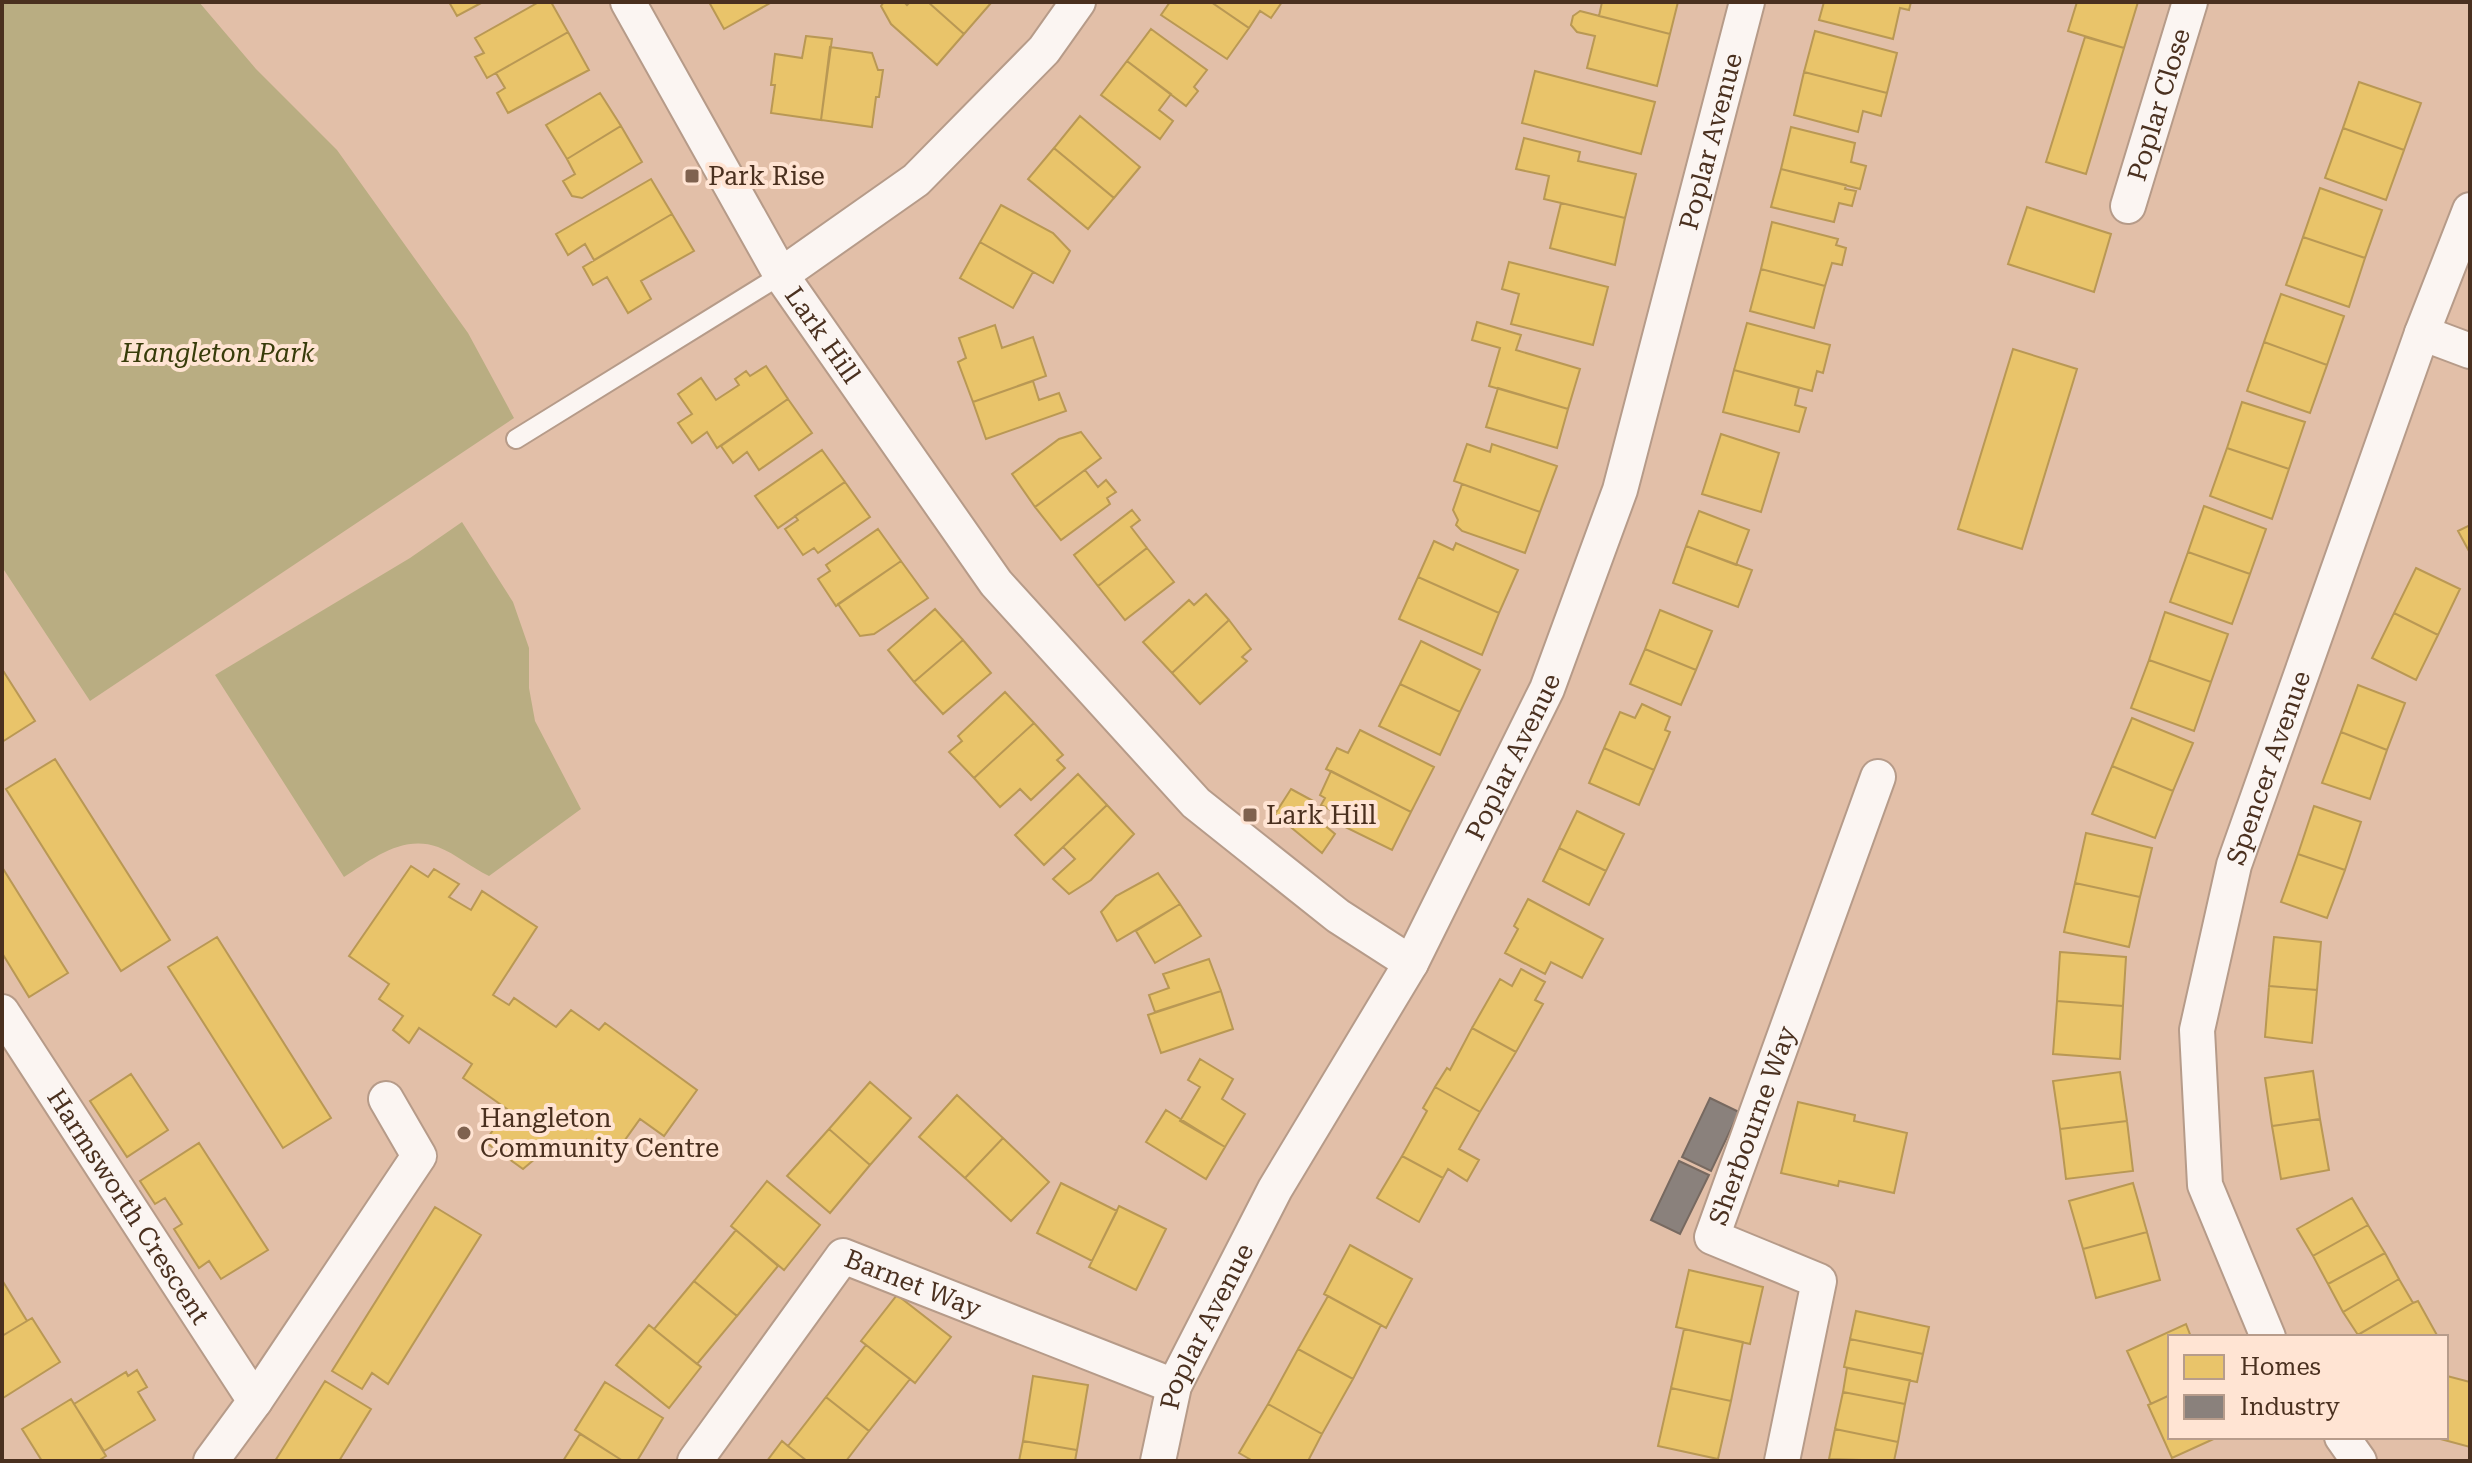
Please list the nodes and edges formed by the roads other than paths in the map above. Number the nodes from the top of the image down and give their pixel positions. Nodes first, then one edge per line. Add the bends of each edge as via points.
1 (628, 2) edge
2 (1078, 2) edge
3 (1747, 2) edge
4 (2190, 2) edge
5 (2128, 206) dead end
6 (2470, 210) edge
7 (781, 275) junction
8 (2422, 333) junction
9 (2470, 351) edge
10 (516, 439) dead end
11 (1878, 777) dead end
12 (1411, 963) junction
13 (2, 1012) edge
14 (386, 1099) dead end
15 (2267, 1335) edge
16 (1174, 1386) junction
17 (255, 1401) junction
18 (2343, 1439) edge
19 (211, 1461) edge
20 (695, 1461) edge
21 (1158, 1461) edge
22 (1782, 1461) edge
23 (2359, 1461) edge

1 - 7 street, Lark Hill
2 - 7 street via 1044,50 916,180
3 - 12 street, Poplar Avenue via 1620,490 1547,689
4 - 5 street, Poplar Close
6 - 8 street, Spencer Avenue
7 - 10 lane
7 - 12 street, Lark Hill via 996,583 1196,803 1338,916
8 - 9 street
8 - 15 street, Spencer Avenue via 2234,865 2197,1030 2205,1185
11 - 22 street, Sherbourne Way via 1712,1237 1819,1281
12 - 16 street, Poplar Avenue via 1275,1189
13 - 17 street, Harmsworth Crescent
14 - 17 street via 419,1156
16 - 20 street, Barnet Way via 843,1256
16 - 21 street, Poplar Avenue
17 - 19 street
18 - 23 street

